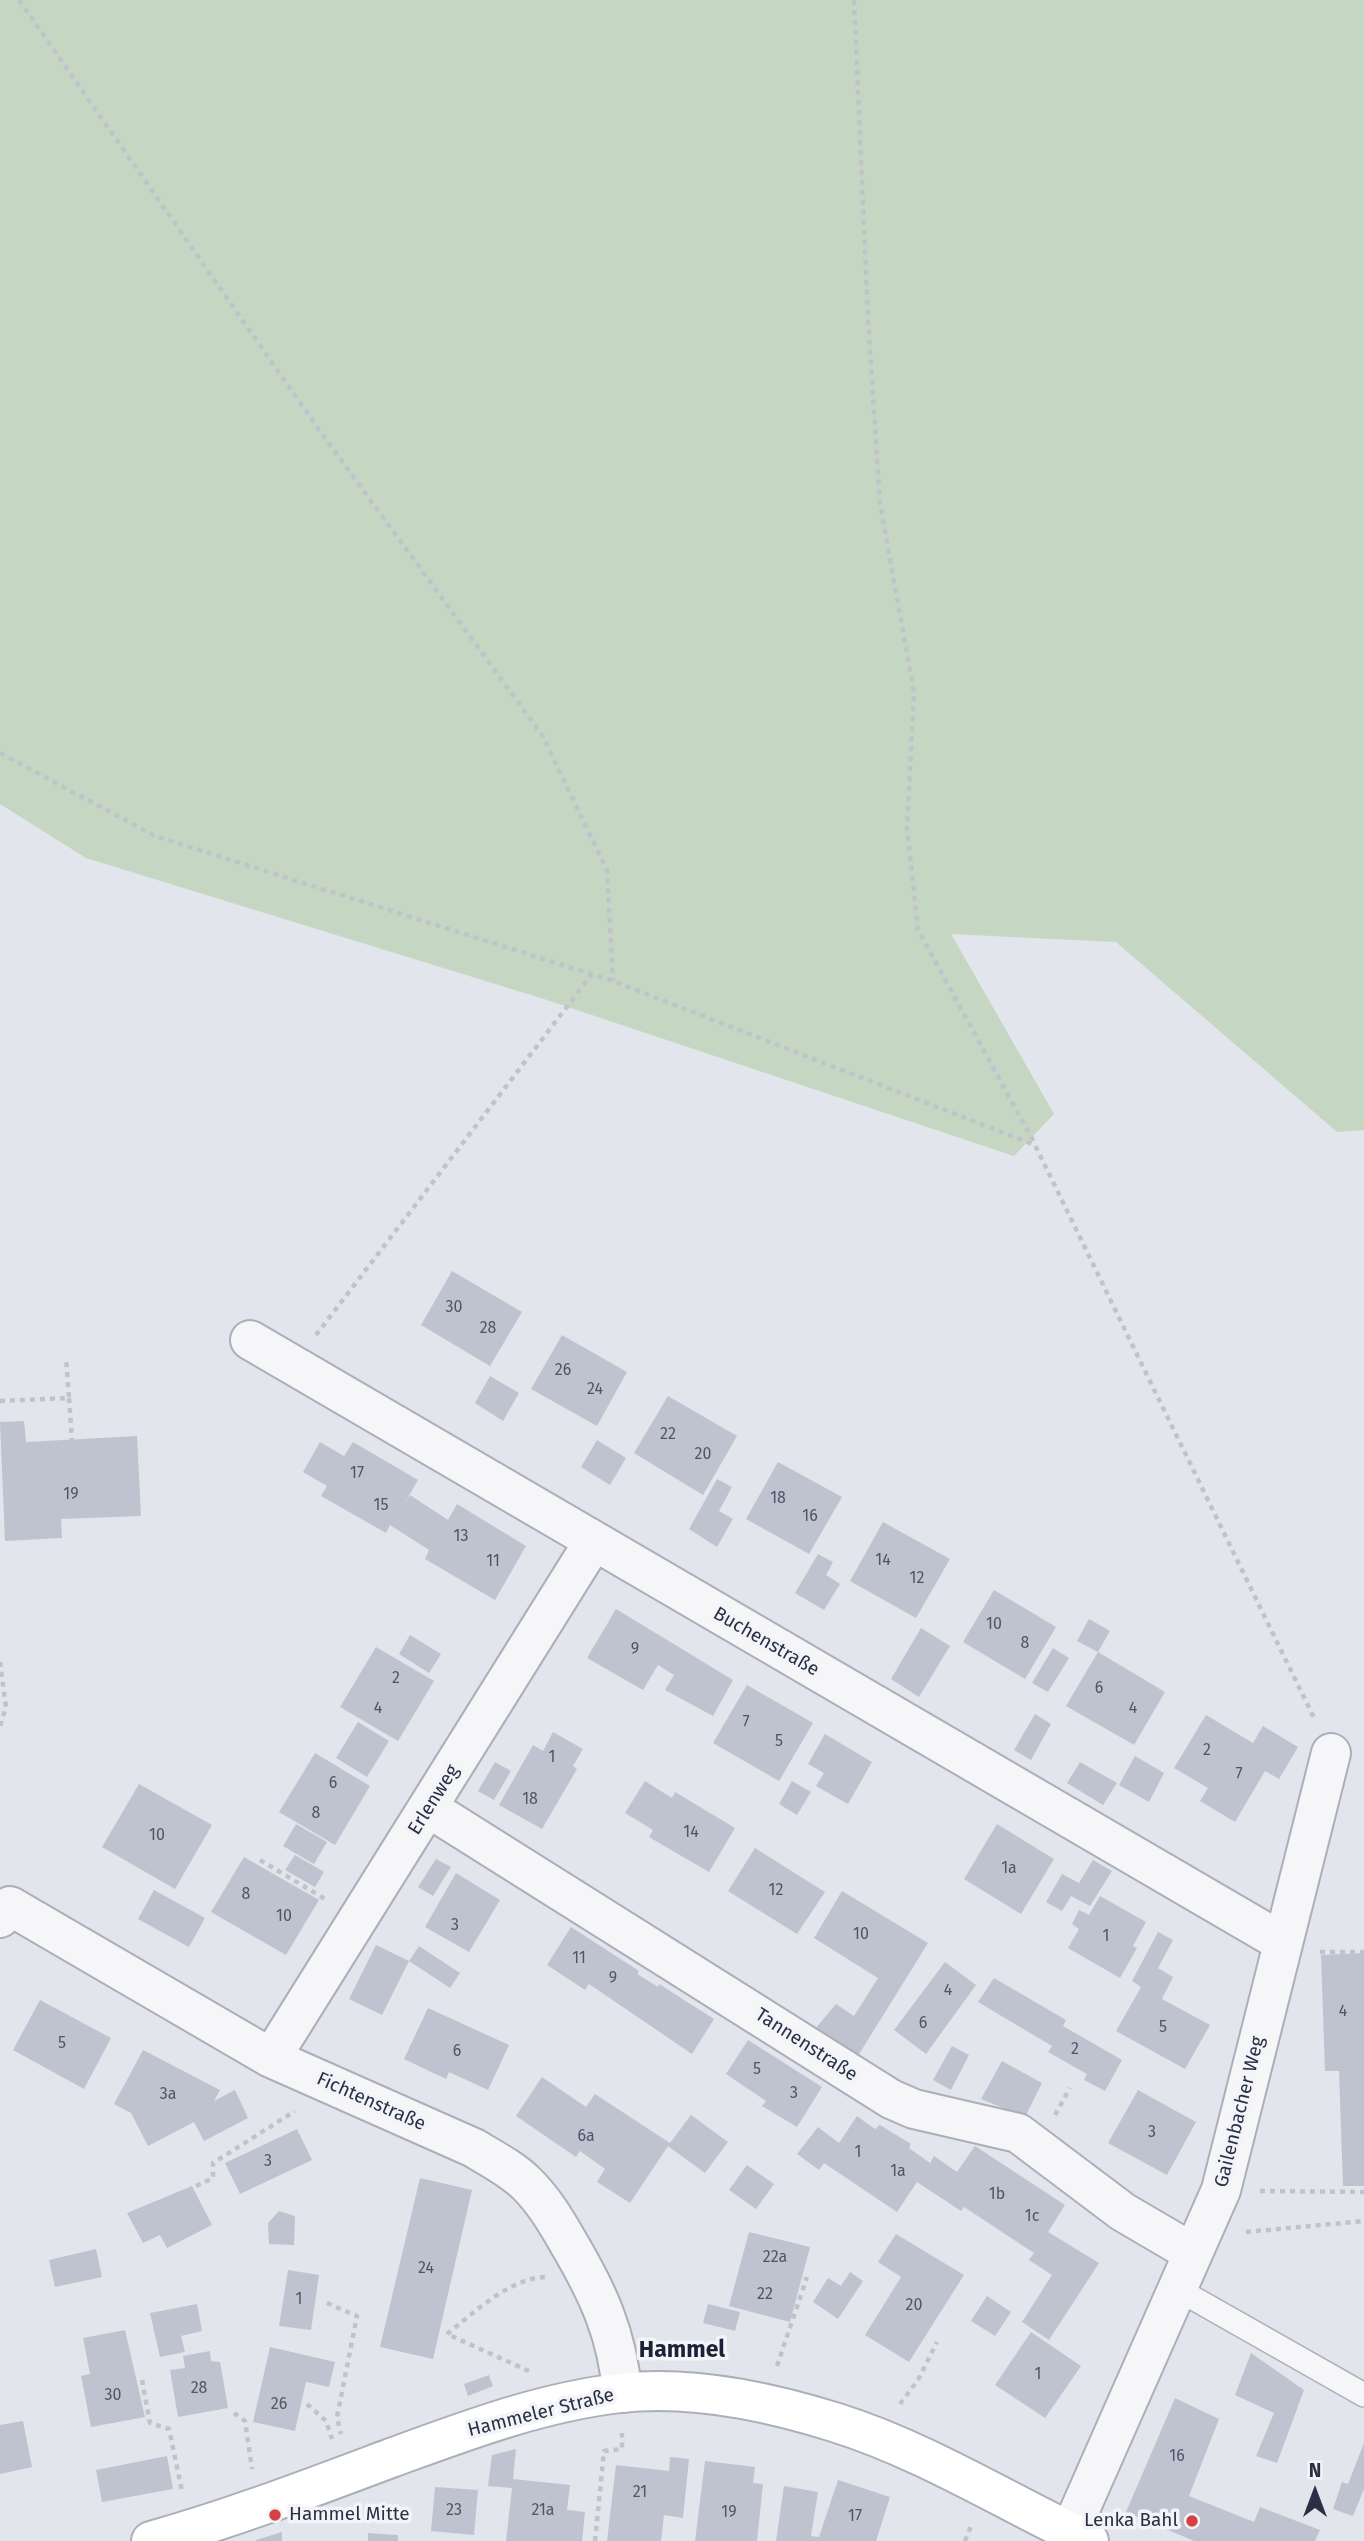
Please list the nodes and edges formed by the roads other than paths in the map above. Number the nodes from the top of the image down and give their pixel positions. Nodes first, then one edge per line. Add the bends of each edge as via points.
1 (250, 1340) dead end
2 (594, 1541) junction
3 (1331, 1753) road end
4 (430, 1809) junction
5 (5, 1912) edge
6 (1282, 1942) junction
7 (271, 2058) junction
8 (1196, 2245) junction
9 (1179, 2290) junction
10 (622, 2393) junction
11 (1364, 2395) edge
12 (1079, 2536) edge
13 (150, 2541) edge

1 - 2 street, Buchenstraße
2 - 4 street, Erlenweg
2 - 6 street, Buchenstraße
3 - 6 street, Gailenbacher Weg
4 - 7 street, Erlenweg
4 - 8 street, Tannenstraße via 891,2099 914,2109 1018,2133 1123,2212
5 - 7 street, Fichtenstraße
6 - 8 street, Gailenbacher Weg via 1221,2190
7 - 10 street, Fichtenstraße via 474,2148 527,2184 547,2207 588,2275 613,2333
8 - 9 street, Gailenbacher Weg
9 - 11 lane
9 - 12 street, Gailenbacher Weg
10 - 12 main road, Hammeler Straße via 671,2392 765,2404 876,2437
10 - 13 main road, Hammeler Straße via 583,2398 468,2430 342,2457 262,2507

